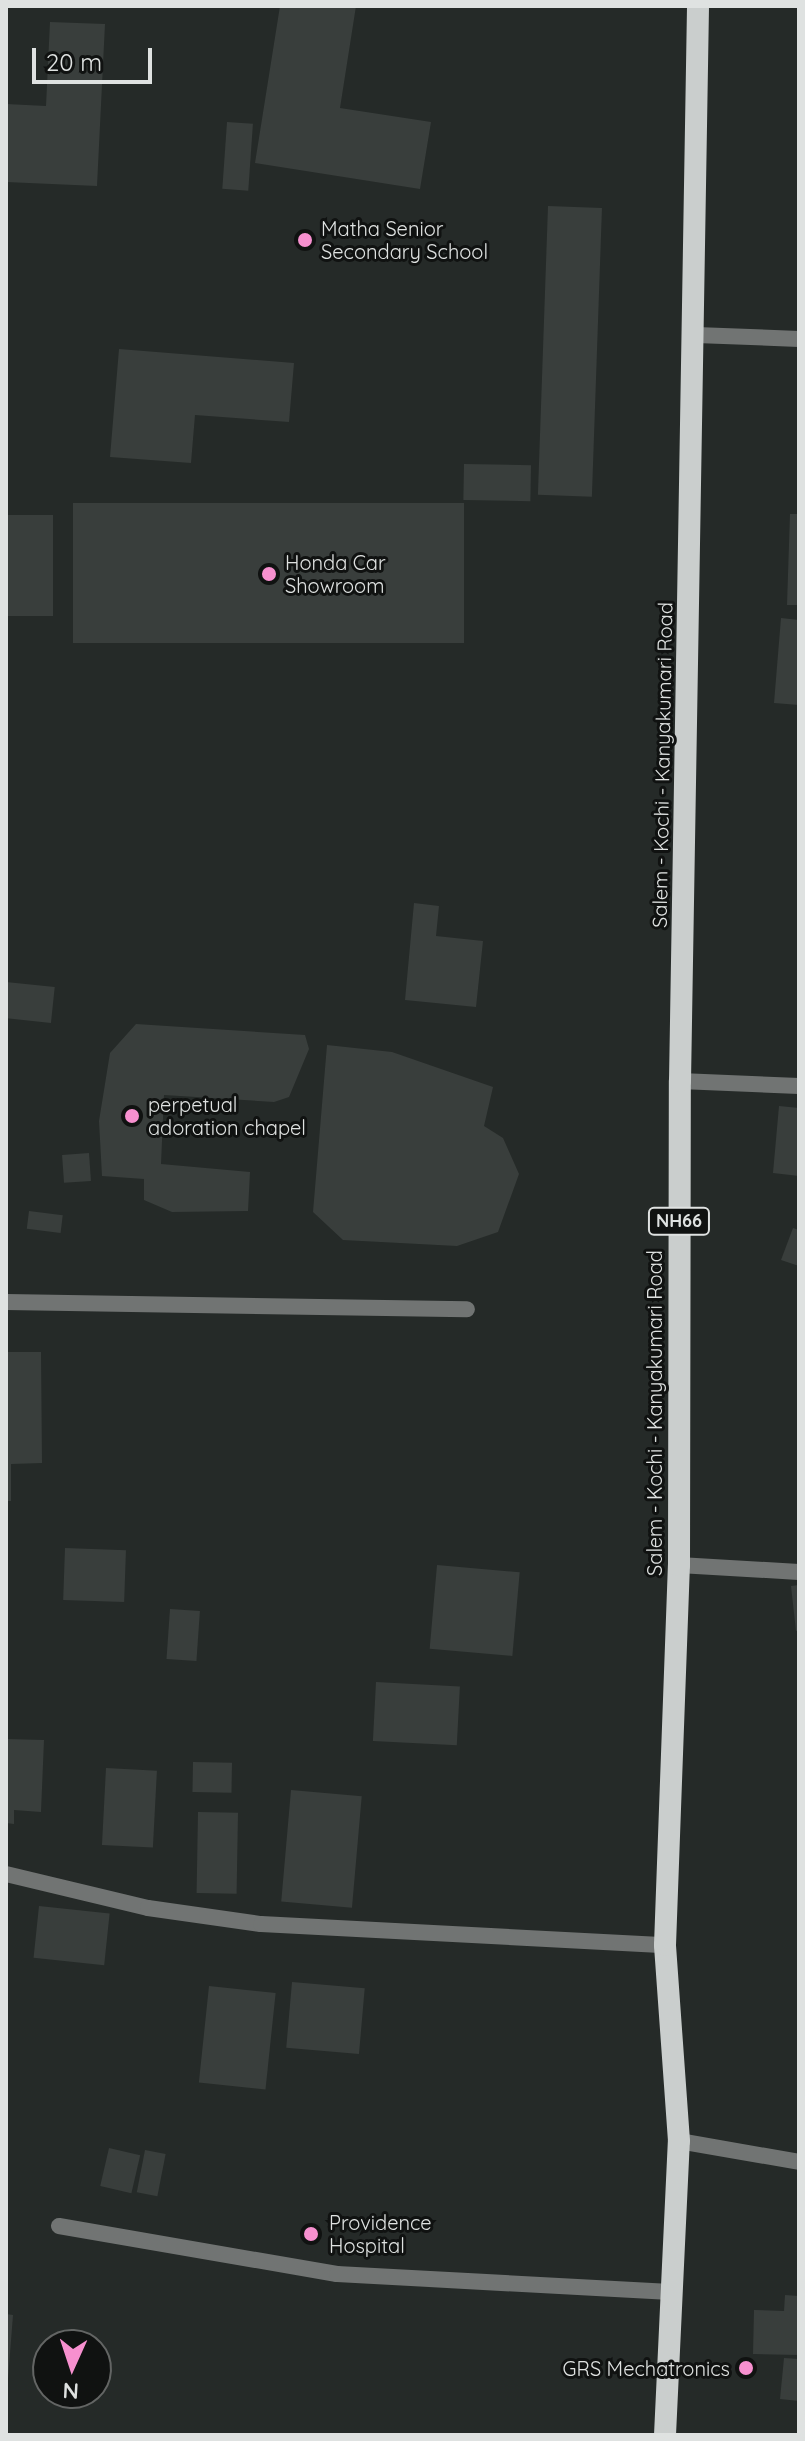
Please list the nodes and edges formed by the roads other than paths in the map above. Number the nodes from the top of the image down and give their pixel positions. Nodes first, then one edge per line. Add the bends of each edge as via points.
1 (698, 6) edge
2 (696, 335) junction
3 (799, 339) edge
4 (680, 1081) junction
5 (799, 1086) edge
6 (6, 1302) edge
7 (467, 1309) dead end
8 (679, 1565) junction
9 (799, 1572) edge
10 (6, 1874) edge
11 (665, 1945) junction
12 (679, 2141) junction
13 (799, 2162) edge
14 (59, 2226) dead end
15 (671, 2292) junction
16 (665, 2435) edge

1 - 2 highway, Salem - Kochi - Kanyakumari Road / NH66
2 - 3 street
2 - 4 highway, Salem - Kochi - Kanyakumari Road / NH66
4 - 5 street
4 - 8 highway, Salem - Kochi - Kanyakumari Road / NH66
6 - 7 street
8 - 9 street
8 - 11 highway, Salem - Kochi - Kanyakumari Road / NH66
10 - 11 street via 148,1908 261,1924
11 - 12 highway, Salem - Kochi - Kanyakumari Road / NH66
12 - 13 street
12 - 15 highway, Salem - Kochi - Kanyakumari Road / NH66
14 - 15 street via 337,2274
15 - 16 highway, Salem - Kochi - Kanyakumari Road / NH66

